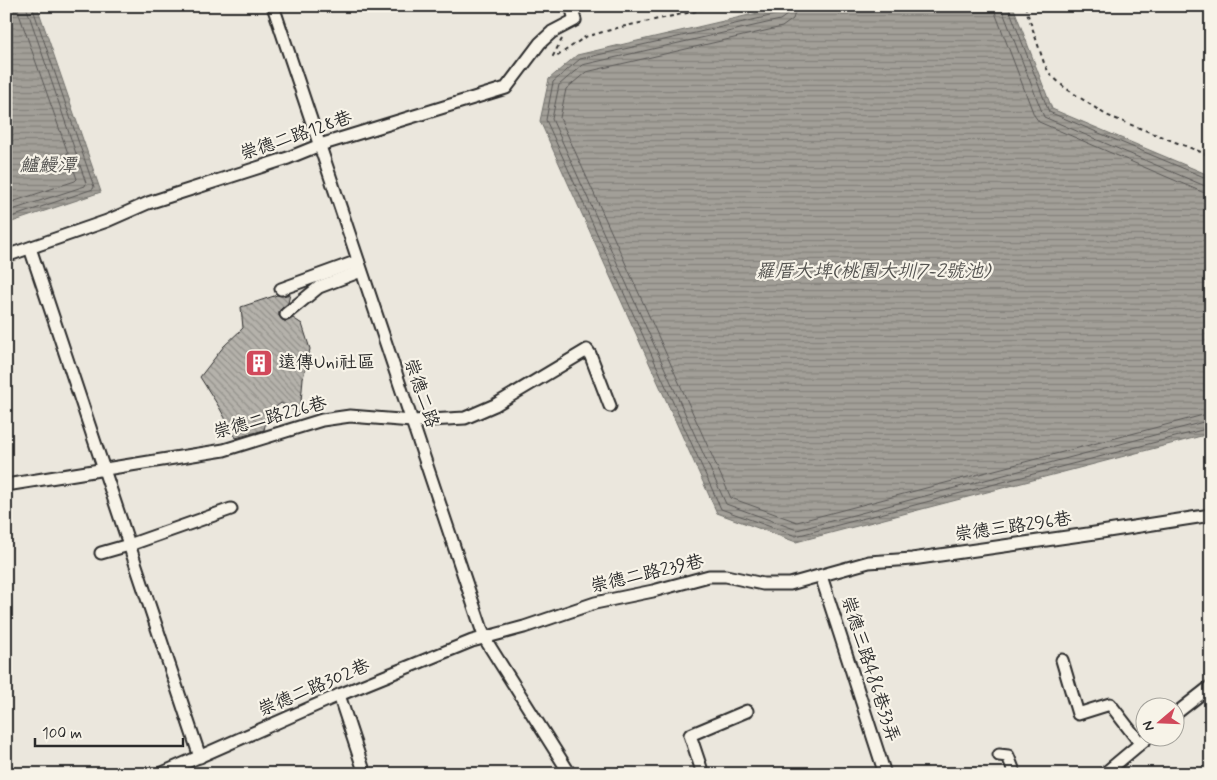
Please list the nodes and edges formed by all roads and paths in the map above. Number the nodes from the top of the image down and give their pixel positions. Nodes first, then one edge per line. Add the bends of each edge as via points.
1 (273, 6) edge
2 (570, 6) edge
3 (720, 6) edge
4 (1025, 6) edge
5 (562, 38) dead end
6 (320, 146) junction
7 (1211, 156) edge
8 (30, 248) junction
9 (6, 256) edge
10 (360, 266) junction
11 (281, 289) dead end
12 (286, 314) dead end
13 (610, 406) dead end
14 (412, 421) junction
15 (104, 470) junction
16 (6, 485) edge
17 (231, 509) dead end
18 (1211, 515) edge
19 (129, 545) junction
20 (101, 552) dead end
21 (821, 576) junction
22 (485, 639) junction
23 (1062, 660) dead end
24 (1211, 686) edge
25 (338, 695) junction
26 (1184, 707) edge
27 (747, 712) dead end
28 (1134, 729) edge
29 (1135, 748) edge
30 (999, 755) dead end
31 (200, 757) junction
32 (160, 774) edge
33 (365, 774) edge
34 (570, 774) edge
35 (702, 774) edge
36 (885, 774) edge
37 (1015, 774) edge
38 (1104, 774) edge

1 - 6 street, 崇德二路
2 - 6 street, 崇德二路128巷 via 575,20 552,32 540,43 506,88
3 - 5 path via 585,37 556,58 553,56
4 - 7 path via 1044,64 1064,87 1106,115
6 - 8 street, 崇德二路128巷 via 148,203
6 - 10 street, 崇德二路
8 - 9 street, 崇德二路128巷
8 - 15 street
10 - 11 street
10 - 12 street via 319,287
10 - 14 street, 崇德二路
13 - 14 street, 崇德二路226巷 via 587,350 473,415
14 - 15 street, 崇德二路226巷 via 350,416 322,420 224,450
14 - 22 street, 崇德二路
15 - 16 street, 崇德二路226巷
15 - 19 street
17 - 19 street
18 - 21 street, 崇德三路296巷 via 922,558 869,562
19 - 20 street
19 - 31 street
21 - 22 street, 崇德二路239巷 via 790,584 763,584 709,576 595,602
21 - 36 street, 崇德三路486巷33弄
22 - 25 street, 崇德二路302巷 via 472,641
22 - 34 street, 崇德二路
23 - 28 street via 1078,714 1110,704
24 - 26 street
25 - 31 street, 崇德二路302巷
25 - 33 street
27 - 35 street via 690,736
29 - 38 street
30 - 37 street via 1008,756
31 - 32 street, 崇德二路302巷

